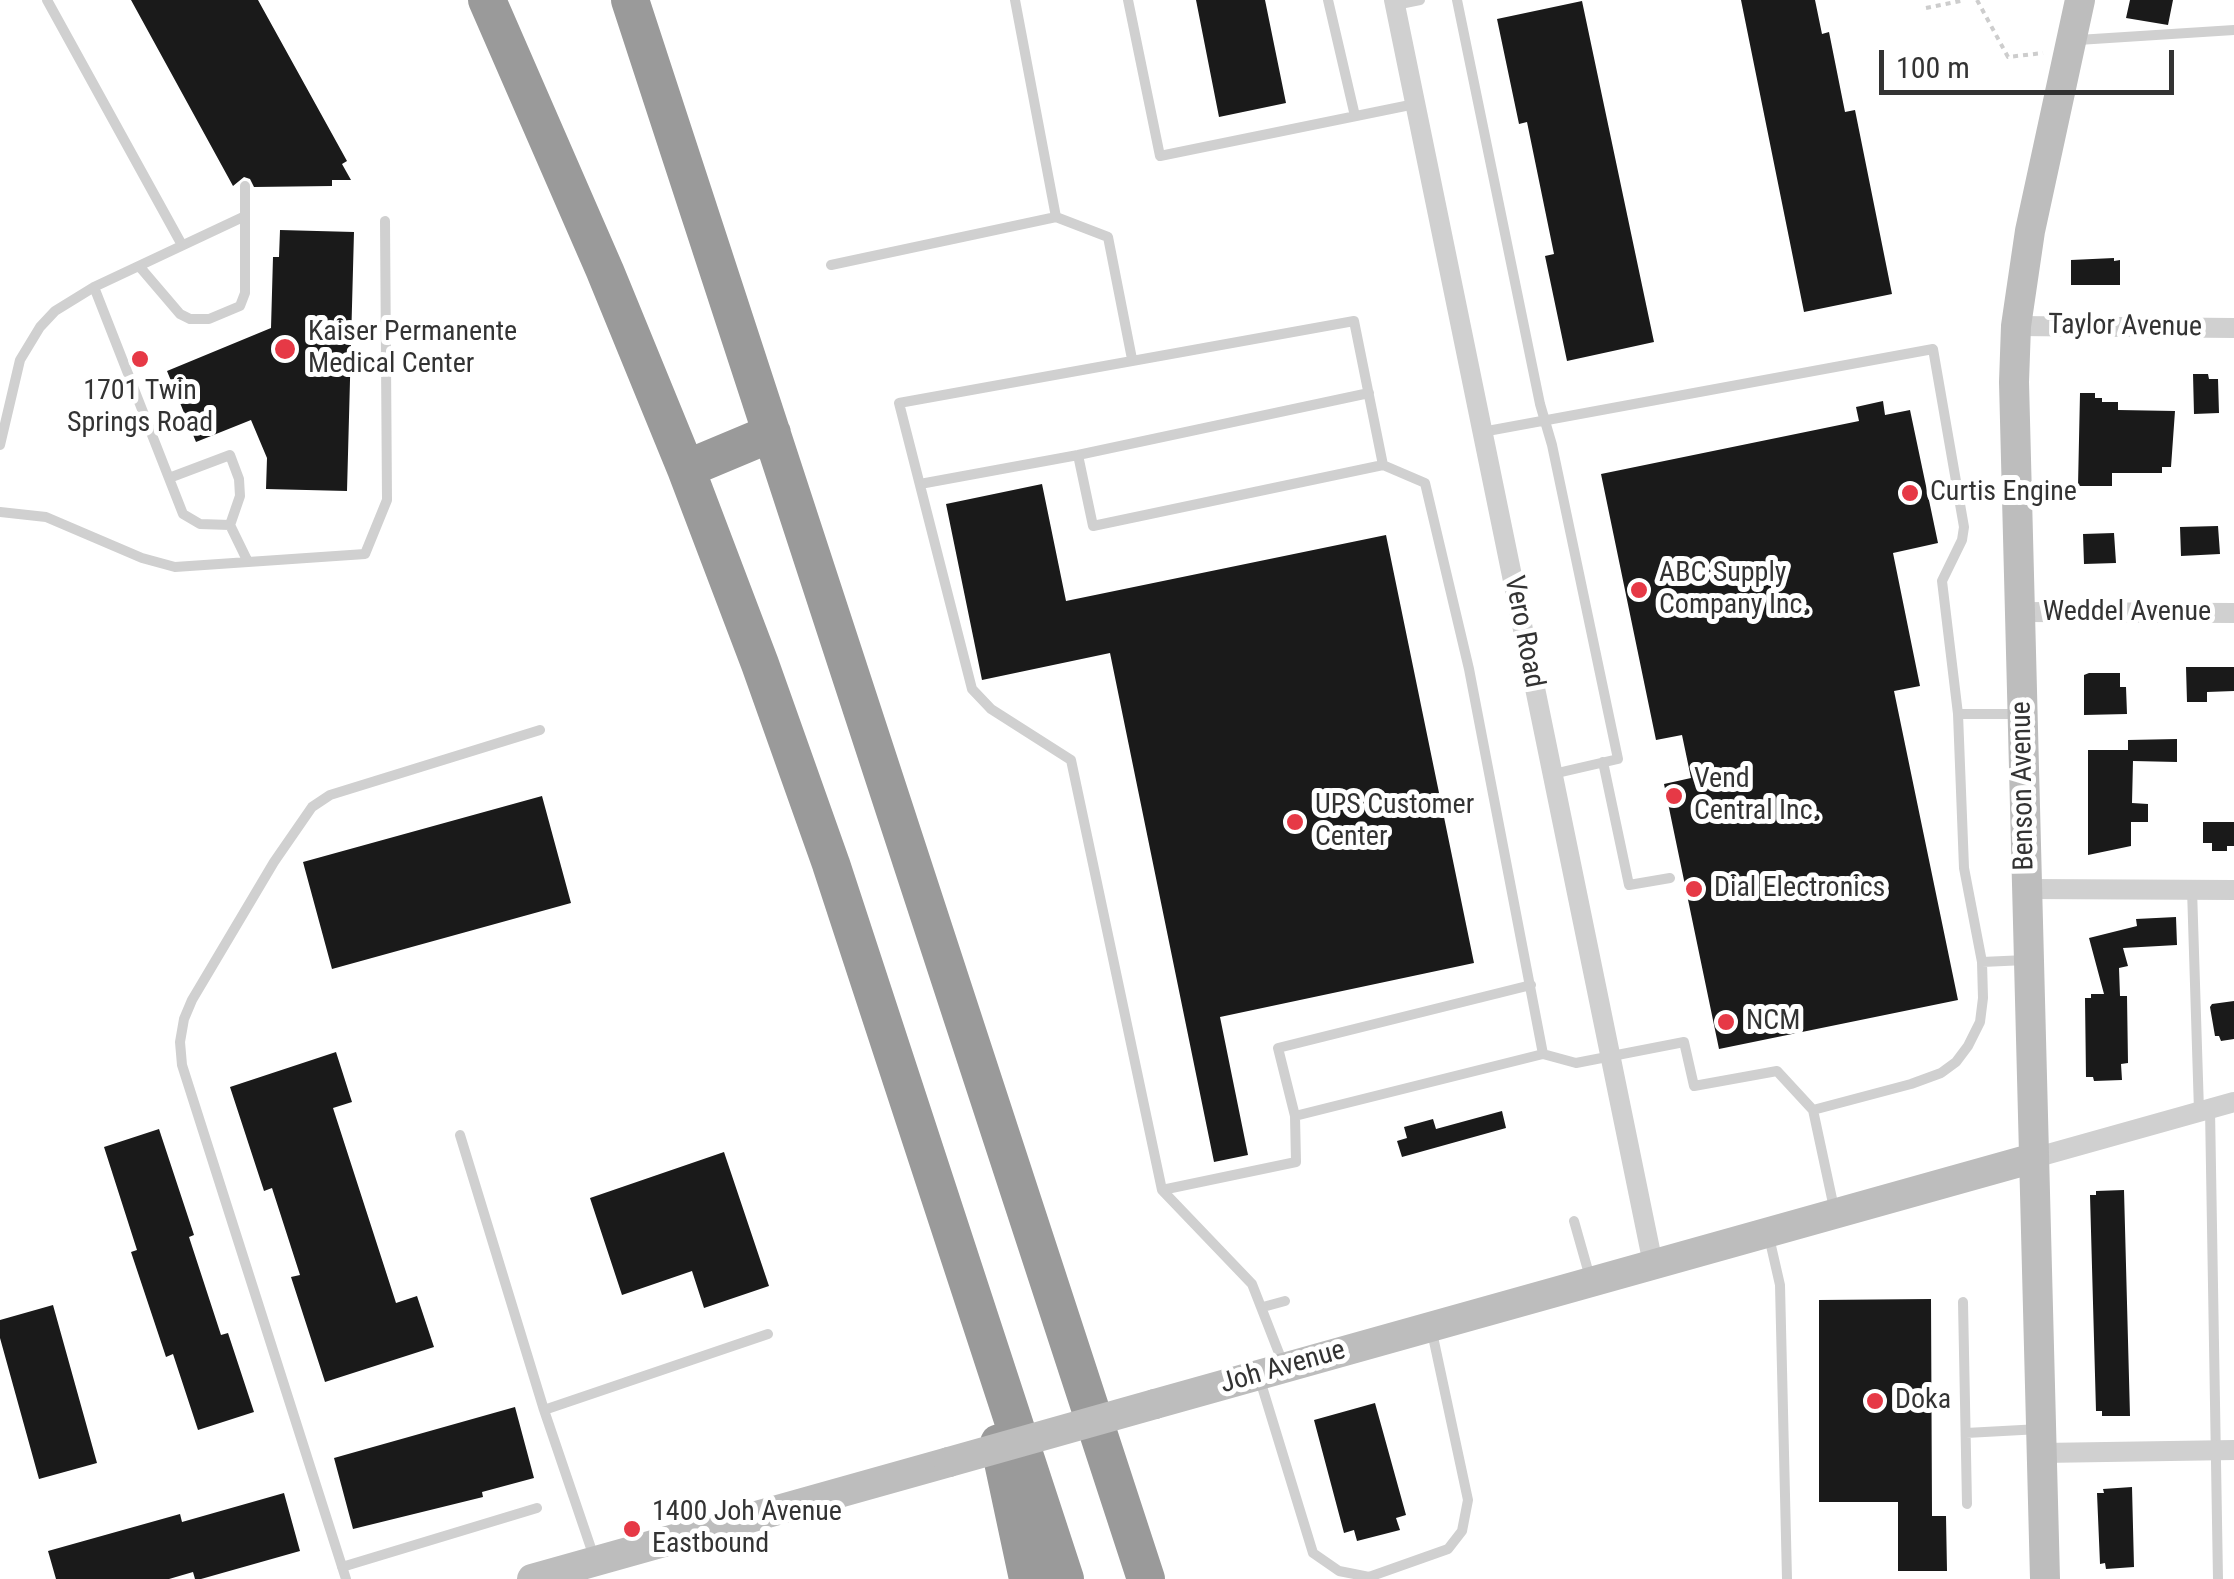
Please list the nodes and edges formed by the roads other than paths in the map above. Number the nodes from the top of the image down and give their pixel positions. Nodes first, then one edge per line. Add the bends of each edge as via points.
1 (47, 0) edge
2 (487, 0) edge
3 (630, 0) edge
4 (1014, 0) edge
5 (1128, 0) edge
6 (1328, 0) edge
7 (1420, 0) edge
8 (1457, 0) edge
9 (2080, 0) edge
10 (1394, 2) edge
11 (2234, 30) edge
12 (2072, 40) junction
13 (1415, 104) junction
14 (1355, 116) junction
15 (245, 186) dead end
16 (243, 216) junction
17 (1056, 217) junction
18 (385, 221) dead end
19 (182, 245) junction
20 (831, 265) dead end
21 (139, 266) junction
22 (94, 287) junction
23 (2016, 326) junction
24 (2234, 328) edge
25 (1132, 359) junction
26 (1368, 394) junction
27 (1545, 420) junction
28 (1482, 432) junction
29 (772, 433) junction
30 (0, 445) edge
31 (1078, 455) junction
32 (1383, 465) junction
33 (686, 469) junction
34 (169, 478) junction
35 (920, 484) junction
36 (0, 512) edge
37 (230, 525) junction
38 (248, 562) junction
39 (2021, 612) junction
40 (2234, 613) edge
41 (1958, 714) junction
42 (2023, 714) junction
43 (540, 730) dead end
44 (1603, 762) junction
45 (1552, 774) junction
46 (1670, 878) dead end
47 (2026, 889) junction
48 (2192, 890) junction
49 (2234, 890) edge
50 (2028, 960) junction
51 (1982, 962) junction
52 (1531, 985) junction
53 (1543, 1054) junction
54 (1609, 1057) junction
55 (2234, 1102) edge
56 (1814, 1110) junction
57 (2204, 1110) junction
58 (1295, 1116) junction
59 (460, 1135) dead end
60 (2034, 1158) junction
61 (1162, 1190) junction
62 (1835, 1213) junction
63 (1574, 1221) dead end
64 (1768, 1232) junction
65 (954, 1236) junction
66 (1653, 1264) junction
67 (1591, 1282) junction
68 (1285, 1301) dead end
69 (1963, 1302) dead end
70 (1263, 1307) junction
71 (1431, 1326) junction
72 (768, 1334) dead end
73 (1076, 1359) junction
74 (1271, 1371) junction
75 (544, 1410) junction
76 (1966, 1433) junction
77 (2041, 1441) junction
78 (2225, 1450) edge
79 (1967, 1504) dead end
80 (537, 1508) dead end
81 (596, 1561) junction
82 (344, 1573) edge
83 (532, 1579) edge
84 (1028, 1579) edge
85 (1065, 1579) edge
86 (1146, 1579) edge
87 (1157, 1579) edge
88 (1788, 1579) edge
89 (2045, 1579) edge
90 (2218, 1579) edge

1 - 19 lane
2 - 33 highway
3 - 29 highway
4 - 17 lane
5 - 14 lane via 1160,156
6 - 14 lane
7 - 10 lane
8 - 27 lane
9 - 12 street, Benson Avenue
10 - 13 street, Vero Road
11 - 12 lane
12 - 23 street, Benson Avenue
13 - 14 lane
13 - 28 street, Vero Road
15 - 16 lane
16 - 19 lane
16 - 21 lane via 245,293 234,310 199,320 180,314
17 - 20 lane
17 - 25 lane via 1108,236
18 - 38 lane via 387,500 374,536 365,554
19 - 21 lane
21 - 22 lane
22 - 30 lane via 56,311 29,343 14,374
22 - 34 lane
23 - 24 street, Taylor Avenue
23 - 39 street, Benson Avenue
25 - 26 lane via 1354,321
25 - 35 lane via 899,403
26 - 31 lane
26 - 32 lane
27 - 28 lane
27 - 41 lane via 1934,349 1964,527 1942,581
27 - 44 lane via 1618,758
28 - 45 street, Vero Road
29 - 33 highway
29 - 73 highway
31 - 32 lane via 1093,526
31 - 35 lane
32 - 52 lane via 1425,483
33 - 65 highway via 831,864
34 - 37 lane via 183,514 200,524
34 - 37 lane via 230,455 240,496
35 - 61 lane via 972,689 991,709 1072,760
36 - 38 lane via 63,522 159,564
37 - 38 lane
39 - 40 street, Weddel Avenue
39 - 42 street, Benson Avenue
41 - 42 lane
41 - 51 lane via 1964,868
42 - 47 street, Benson Avenue
43 - 82 lane via 330,795 312,807 184,1019 182,1064
44 - 45 lane
44 - 46 lane via 1629,885
45 - 54 street, Vero Road
47 - 48 street
47 - 50 street, Benson Avenue
48 - 49 street
48 - 57 lane
50 - 51 lane
50 - 60 street, Benson Avenue
51 - 56 lane via 1980,1022 1956,1062 1911,1084
52 - 53 lane
52 - 58 lane via 1278,1048
53 - 54 lane via 1576,1063
53 - 58 lane
54 - 56 lane via 1684,1042 1694,1086 1777,1071
54 - 66 street, Vero Road
55 - 57 street
56 - 62 lane
57 - 60 street
57 - 78 lane
58 - 61 lane via 1296,1162
59 - 75 lane
60 - 62 street, Joh Avenue
60 - 77 street, Benson Avenue
61 - 70 lane via 1252,1284
62 - 64 street, Joh Avenue
63 - 67 lane
64 - 66 street, Joh Avenue
64 - 88 lane via 1780,1285
65 - 84 highway
65 - 85 highway
66 - 67 street, Joh Avenue
67 - 71 street, Joh Avenue
68 - 70 lane
69 - 76 lane
70 - 74 lane
71 - 74 street, Joh Avenue
71 - 74 lane via 1468,1500 1462,1531 1448,1548 1369,1577 1339,1571 1312,1553
72 - 75 lane
73 - 86 highway
73 - 87 highway
74 - 81 street, Joh Avenue, bridge
75 - 81 lane
76 - 77 lane
76 - 79 lane
77 - 78 street
77 - 89 street, Benson Avenue
78 - 90 lane
80 - 82 lane
81 - 83 street, Joh Avenue

